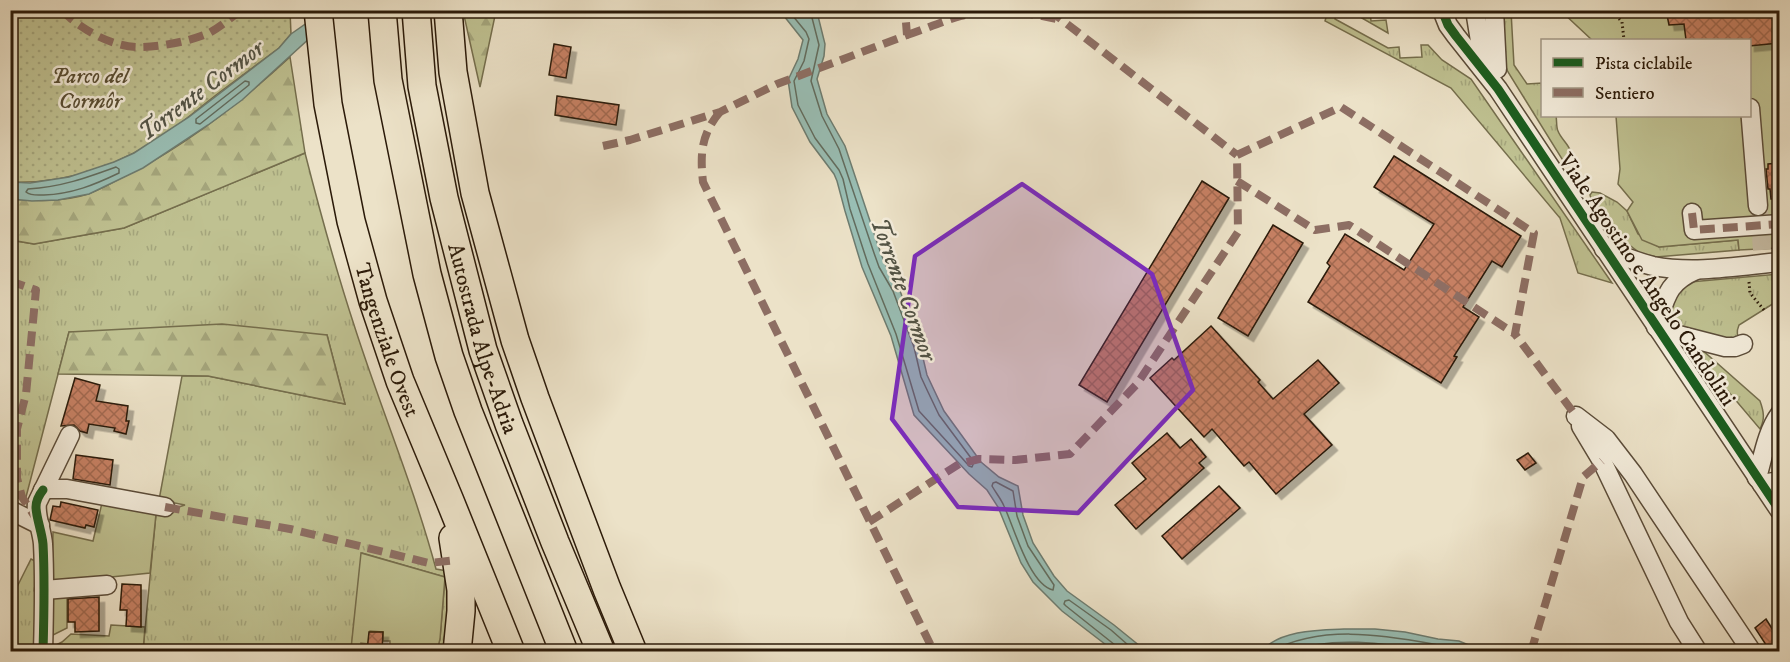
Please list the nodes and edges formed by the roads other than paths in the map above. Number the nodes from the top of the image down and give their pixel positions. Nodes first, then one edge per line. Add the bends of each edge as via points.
1 (318, 10) edge
2 (382, 10) edge
3 (416, 10) edge
4 (448, 10) edge
5 (1442, 10) edge
6 (1474, 10) edge
7 (1494, 10) edge
8 (1498, 89) junction
9 (1750, 117) edge
10 (1758, 206) tunnel mouth
11 (1692, 213) dead end
12 (1779, 224) edge
13 (1604, 249) junction
14 (1768, 259) edge
15 (1699, 269) junction
16 (1658, 328) junction
17 (1743, 344) dead end
18 (1779, 414) edge
19 (70, 435) dead end
20 (1766, 481) edge
21 (43, 490) junction
22 (450, 501) junction
23 (165, 507) dead end
24 (10, 510) edge
25 (1779, 511) edge
26 (40, 525) junction
27 (107, 585) dead end
28 (44, 590) junction
29 (43, 651) edge
30 (457, 651) edge
31 (511, 651) edge
32 (564, 651) edge
33 (601, 651) edge
34 (633, 651) edge
35 (1698, 651) edge
36 (1752, 651) edge

1 - 22 highway, Tangenziale Ovest via 328,104 351,221 400,381
2 - 32 highway, Autostrada Alpe-Adria via 388,80 427,274 449,357
3 - 33 highway, Autostrada Alpe-Adria via 422,86 444,198 483,351
4 - 34 highway via 453,72 475,193 515,340
5 - 8 street, Viale Agostino e Angelo Candolini via 1448,25
6 - 8 street, Viale Agostino e Angelo Candolini via 1480,41
7 - 8 street
8 - 13 street, Viale Agostino e Angelo Candolini
9 - 10 street
11 - 12 street via 1694,230
13 - 15 street via 1654,266
13 - 16 street, Viale Agostino e Angelo Candolini
14 - 15 street
15 - 16 street via 1671,287
16 - 17 street via 1725,346
16 - 20 street, Viale Agostino e Angelo Candolini
18 - 20 street via 1767,444
19 - 21 street
20 - 25 street, Viale Agostino e Angelo Candolini
21 - 23 street via 67,489
21 - 26 street via 36,510
22 - 30 highway via 461,590
22 - 31 highway, Tangenziale Ovest
24 - 26 street
26 - 28 street
27 - 28 street
28 - 29 street
35 - 36 street via 1678,622 1602,461 1576,416 1606,439 1633,474

